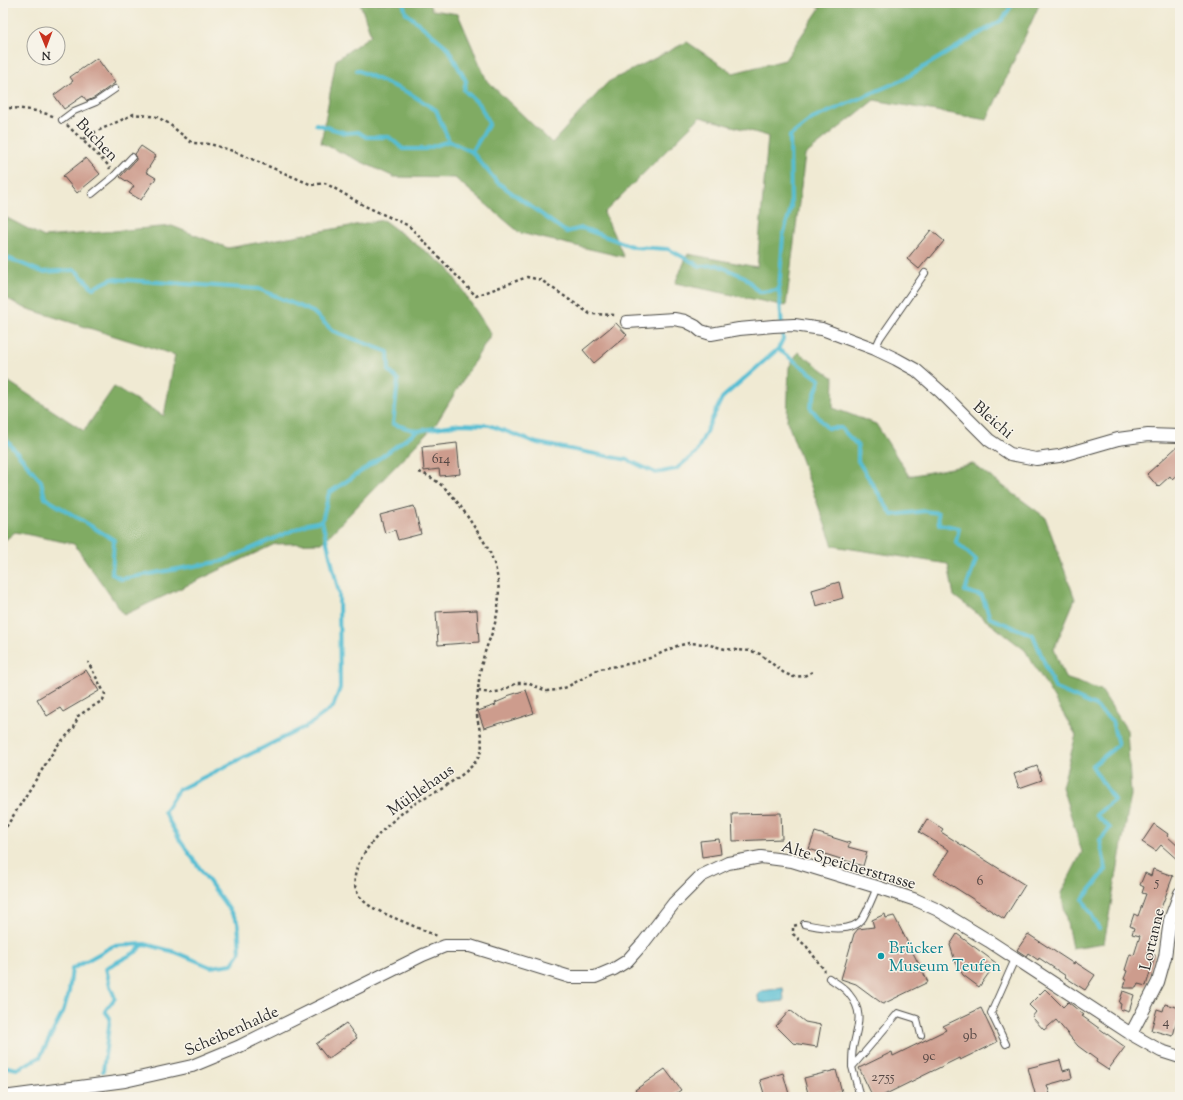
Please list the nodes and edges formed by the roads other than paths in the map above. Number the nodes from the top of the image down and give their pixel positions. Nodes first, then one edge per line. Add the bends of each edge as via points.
1 (115, 89) dead end
2 (62, 120) road end
3 (132, 157) dead end
4 (92, 194) dead end
5 (925, 273) dead end
6 (628, 322) road end
7 (875, 349) junction
8 (1180, 436) edge
9 (877, 886) junction
10 (1180, 893) edge
11 (804, 924) road end
12 (445, 946) joint
13 (1015, 959) junction
14 (829, 978) road end
15 (1131, 1034) junction
16 (921, 1035) dead end
17 (1006, 1044) dead end
18 (1180, 1057) edge
19 (852, 1066) junction
20 (9, 1096) edge
21 (860, 1097) edge

1 - 2 lane, Buchen
3 - 4 lane, Buchen
5 - 7 lane
6 - 7 street, Bleichi via 674,318 711,334 794,325 822,329
7 - 8 street, Bleichi via 916,370 989,440 1010,454 1036,459 1059,456 1118,439 1148,435
9 - 11 lane via 862,919 850,928 825,928
9 - 12 street, Alte Speicherstrasse via 792,861 761,857 728,863 700,876 674,903 627,961 594,977 570,977 470,946
9 - 13 street, Alte Speicherstrasse via 938,910
10 - 15 street, Lortanne via 1170,920 1165,957 1158,982
12 - 20 street, Scheibenhalde via 238,1047 192,1066 125,1081
13 - 15 street, Alte Speicherstrasse
13 - 17 lane via 991,1012
14 - 19 lane via 856,1003 859,1017
15 - 18 street, Alte Speicherstrasse via 1161,1051
16 - 19 lane via 917,1019 898,1013
19 - 21 lane

